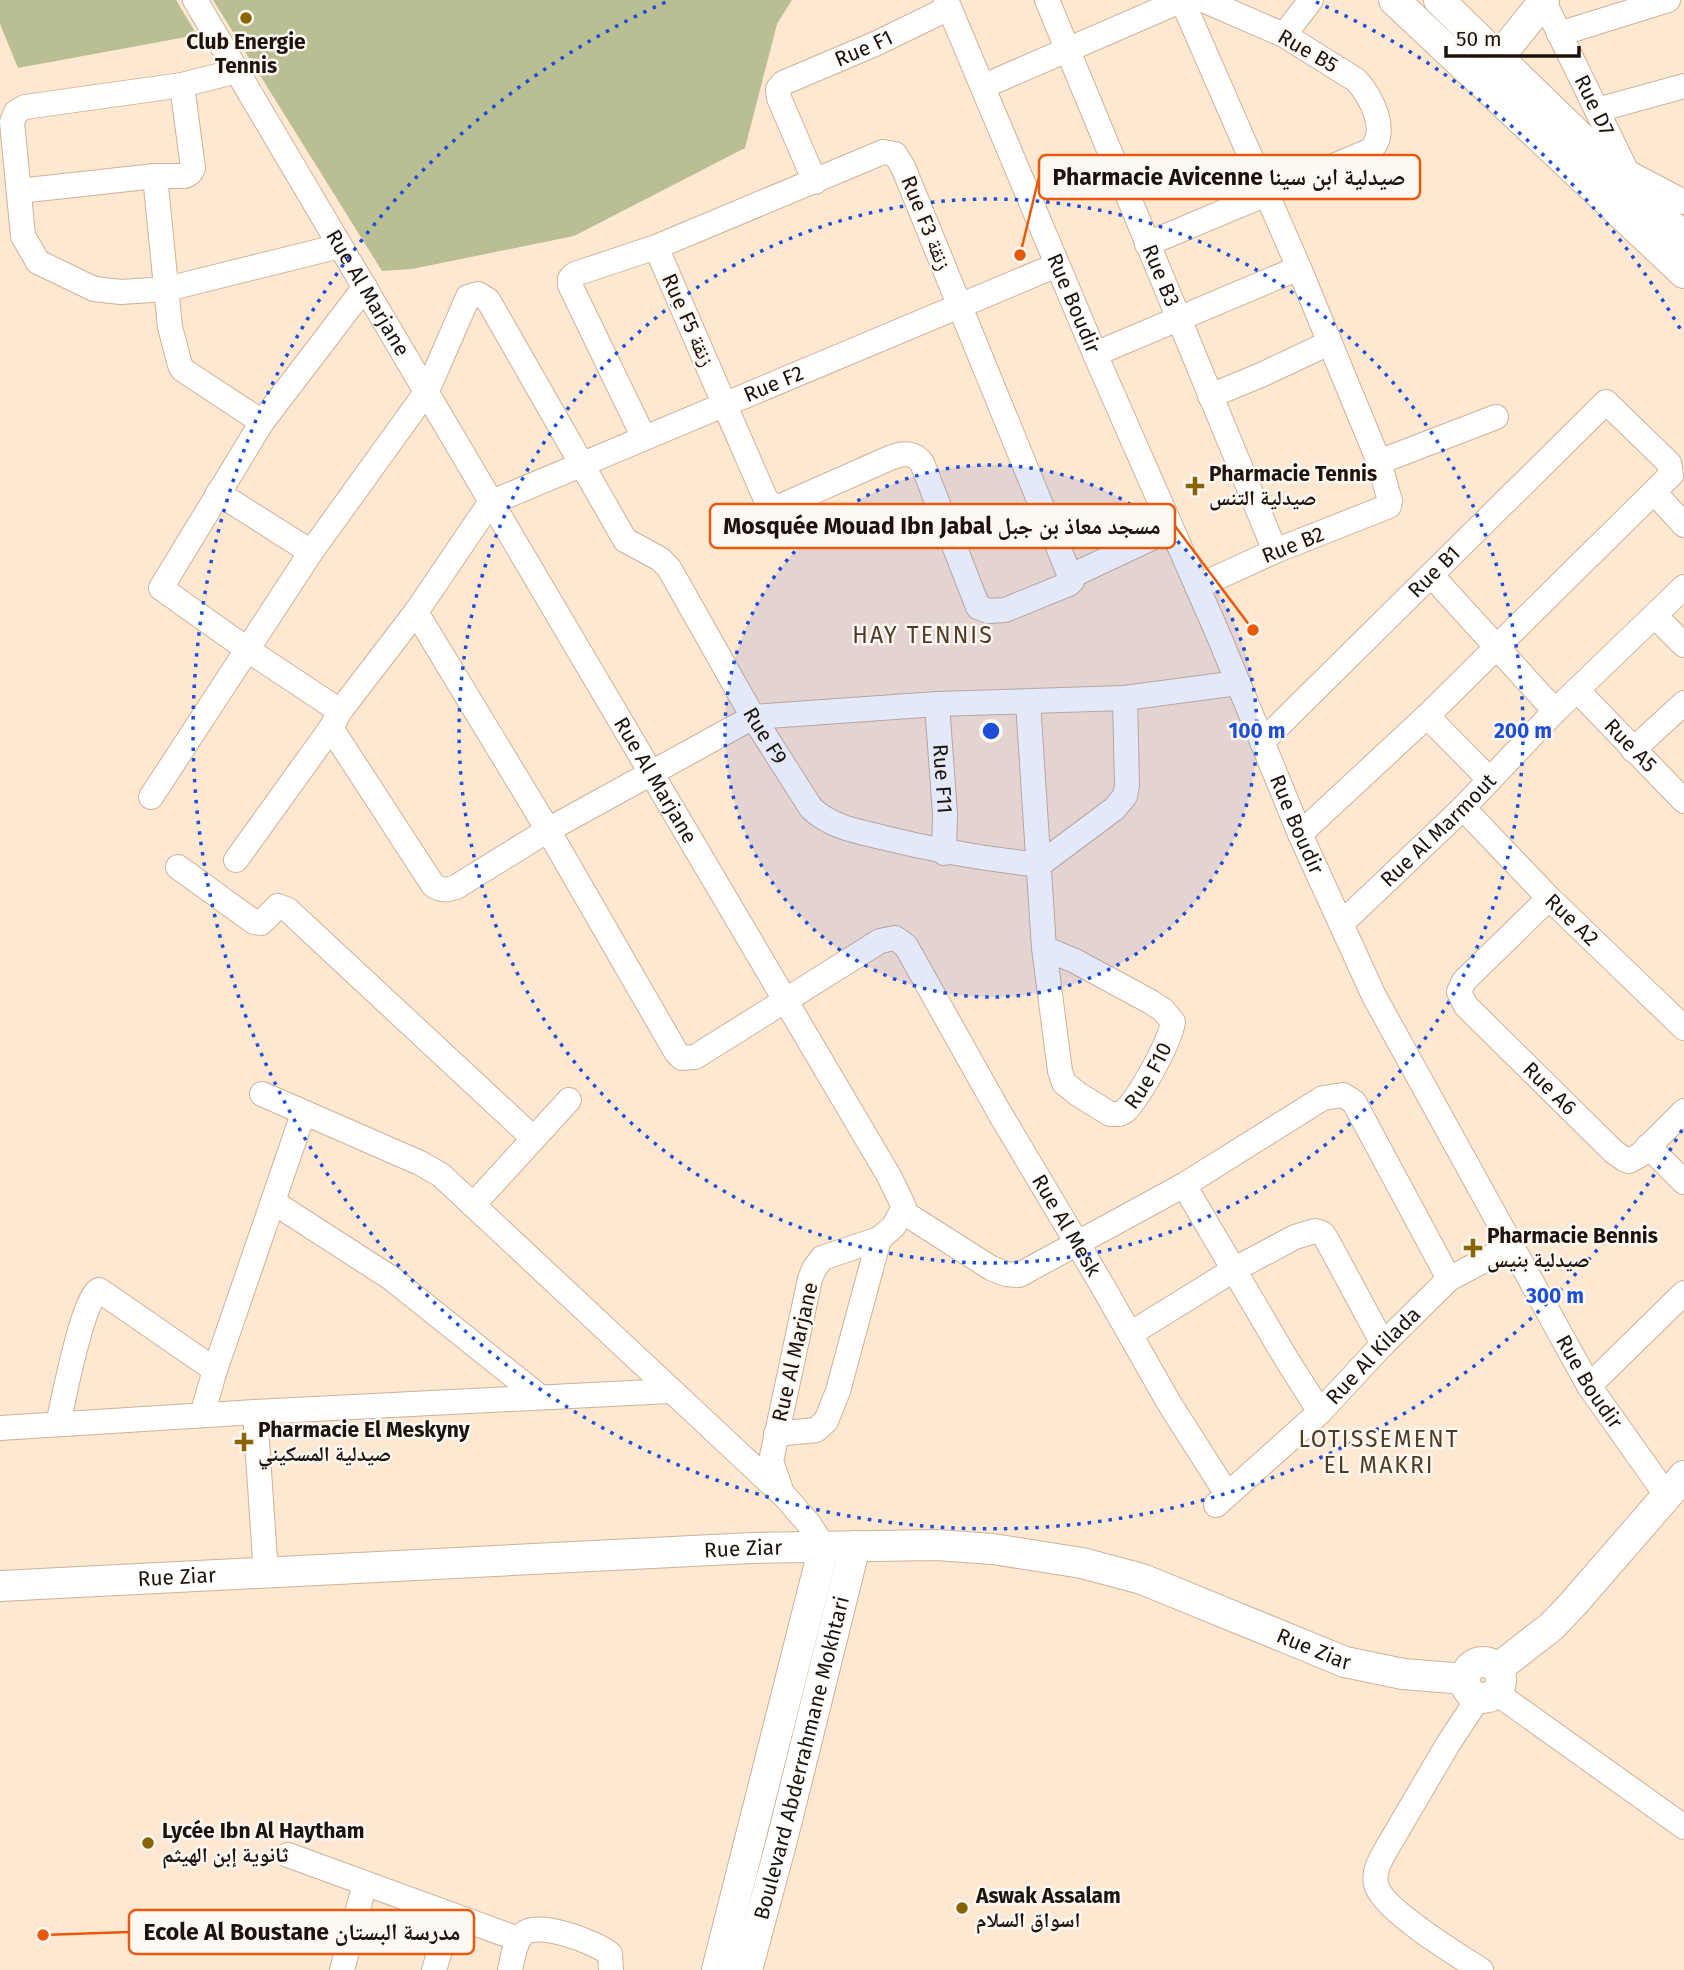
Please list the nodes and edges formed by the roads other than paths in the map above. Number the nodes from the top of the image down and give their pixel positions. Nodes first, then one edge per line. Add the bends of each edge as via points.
1 (195, 0) edge
2 (1047, 0) edge
3 (1181, 0) edge
4 (1203, 0) edge
5 (1311, 0) edge
6 (1394, 0) edge
7 (1439, 0) edge
8 (1668, 0) edge
9 (1544, 1) edge
10 (948, 4) edge
11 (1559, 34) junction
12 (1284, 35) junction
13 (1067, 51) junction
14 (1499, 57) junction
15 (237, 71) junction
16 (182, 85) junction
17 (984, 86) junction
18 (1684, 86) edge
19 (1597, 110) junction
20 (155, 176) junction
21 (815, 182) junction
22 (1617, 182) junction
23 (19, 191) junction
24 (1266, 192) junction
25 (1684, 202) edge
26 (1684, 238) edge
27 (1147, 244) junction
28 (340, 246) junction
29 (656, 247) junction
30 (1057, 265) junction
31 (1299, 268) junction
32 (1684, 273) edge
33 (365, 286) junction
34 (167, 289) junction
35 (959, 305) junction
36 (1179, 317) junction
37 (1329, 342) junction
38 (1095, 354) junction
39 (427, 391) junction
40 (1210, 396) junction
41 (725, 405) junction
42 (1496, 417) dead end
43 (262, 422) junction
44 (644, 438) junction
45 (1379, 462) junction
46 (583, 465) junction
47 (218, 492) junction
48 (1654, 492) junction
49 (490, 503) junction
50 (1684, 525) edge
51 (1171, 529) junction
52 (1275, 551) junction
53 (311, 552) junction
54 (1432, 576) junction
55 (1072, 578) junction
56 (1197, 587) junction
57 (1684, 587) edge
58 (416, 612) junction
59 (1655, 616) junction
60 (1684, 645) edge
61 (1496, 648) junction
62 (248, 650) junction
63 (1238, 683) junction
64 (1577, 690) junction
65 (1125, 698) junction
66 (1028, 702) junction
67 (1684, 703) edge
68 (937, 704) junction
69 (1555, 711) junction
70 (1427, 716) junction
71 (753, 717) junction
72 (336, 719) junction
73 (1262, 742) junction
74 (1633, 750) junction
75 (650, 772) junction
76 (1490, 780) junction
77 (151, 797) dead end
78 (1684, 801) edge
79 (1463, 808) junction
80 (548, 830) junction
81 (1300, 834) junction
82 (944, 853) junction
83 (236, 860) dead end
84 (1039, 865) junction
85 (178, 867) dead end
86 (1549, 898) junction
87 (1340, 924) junction
88 (1044, 948) junction
89 (785, 1001) junction
90 (1684, 1028) edge
91 (262, 1094) dead end
92 (569, 1101) dead end
93 (1684, 1111) edge
94 (303, 1114) junction
95 (533, 1138) junction
96 (1644, 1151) junction
97 (1684, 1182) edge
98 (1184, 1185) junction
99 (273, 1202) junction
100 (473, 1205) junction
101 (903, 1212) junction
102 (879, 1239) junction
103 (1077, 1244) junction
104 (1511, 1246) junction
105 (1235, 1269) junction
106 (1449, 1279) junction
107 (1684, 1293) edge
108 (1130, 1334) junction
109 (1383, 1344) junction
110 (215, 1370) junction
111 (1589, 1386) junction
112 (670, 1391) junction
113 (540, 1397) junction
114 (256, 1412) junction
115 (1320, 1412) junction
116 (202, 1415) junction
117 (58, 1424) junction
118 (0, 1428) edge
119 (776, 1434) junction
120 (1675, 1486) edge
121 (782, 1493) junction
122 (1220, 1500) joint
123 (855, 1546) junction
124 (824, 1547) junction
125 (266, 1574) junction
126 (0, 1586) edge
127 (1484, 1684) junction
128 (755, 1821) junction
129 (785, 1827) junction
130 (1684, 1827) edge
131 (288, 1855) dead end
132 (365, 1883) junction
133 (451, 1915) junction
134 (518, 1939) junction
135 (734, 1960) edge
136 (342, 1970) edge
137 (434, 1970) edge
138 (510, 1970) edge
139 (611, 1970) edge
140 (1480, 1970) edge

1 - 15 street, Rue Al Marjane
2 - 13 street, Rue B3
3 - 13 street
3 - 24 street
4 - 12 street, Rue B5
5 - 12 street
6 - 22 main road
7 - 14 main road
8 - 11 street
9 - 11 street, Rue D7
9 - 14 main road
10 - 17 street, Rue Boudir
10 - 21 street, Rue F1 via 778,89
11 - 19 street, Rue D7
12 - 24 street, Rue B5 via 1365,89 1380,134 1369,151
13 - 17 street
13 - 27 street, Rue B3
14 - 22 main road
15 - 16 street
15 - 28 street, Rue Al Marjane
16 - 20 street via 193,168 186,176
16 - 23 street via 16,112 12,122
17 - 30 street, Rue Boudir
18 - 19 street
19 - 22 street, Rue D7
20 - 23 street
20 - 34 street
21 - 29 street, Rue F3 زنقة
21 - 35 street, Rue F3 زنقة via 883,152 895,154
22 - 25 street
22 - 26 main road
22 - 32 main road
23 - 34 street via 23,236 38,262 94,289
24 - 27 street
24 - 31 street
27 - 36 street, Rue B3
28 - 33 street, Rue Al Marjane
28 - 34 street
29 - 41 street, Rue F5 زنقة
29 - 44 street, Rue F3 زنقة via 570,279
30 - 35 street, Rue F2
30 - 38 street, Rue Boudir
31 - 36 street
31 - 37 street
33 - 39 street, Rue Al Marjane
33 - 43 street
34 - 43 street via 170,327 183,370
35 - 41 street, Rue F2
35 - 55 street, Rue F3 زنقة
36 - 38 street
36 - 40 street, Rue B3
37 - 40 street
37 - 45 street
38 - 51 street, Rue Boudir
39 - 46 street, Rue F9 via 468,298 478,295 488,300
39 - 49 street, Rue Al Marjane
39 - 53 street
40 - 52 street, Rue B3
41 - 44 street, Rue F2
41 - 55 street, Rue F5 زنقة via 772,506 779,507 900,454 917,456 978,607 995,611 1032,600 1069,584
42 - 45 street
43 - 47 street
44 - 46 street, Rue F2
45 - 52 street, Rue B2 via 1389,506
46 - 49 street, Rue F2
46 - 71 street, Rue F9 via 625,540 669,568
47 - 53 street
47 - 62 street via 161,588
48 - 50 street
48 - 54 street, Rue B1 via 1671,475 1669,463 1605,402
48 - 61 street
49 - 58 street
49 - 75 street, Rue Al Marjane
51 - 55 street
51 - 56 street, Rue Boudir
52 - 56 street, Rue B2
53 - 62 street
54 - 61 street
54 - 73 street, Rue B1
56 - 63 street, Rue Boudir
57 - 59 street, Rue Al Marmout
58 - 72 street
58 - 80 street
59 - 60 street
59 - 64 street, Rue Al Marmout
61 - 69 street
61 - 70 street
62 - 72 street
62 - 77 street
63 - 65 street
63 - 73 street, Rue Boudir
64 - 69 street, Rue Al Marmout
64 - 74 street, Rue A5
65 - 66 street
65 - 84 street via 1125,796
66 - 68 street
66 - 84 street, Rue F10
67 - 74 street
68 - 71 street
68 - 82 street, Rue F11
69 - 76 street, Rue Al Marmout
70 - 76 street
70 - 81 street
71 - 75 street
71 - 82 street, Rue F9 via 823,820
72 - 80 street via 439,889 456,887
72 - 83 street
73 - 81 street, Rue Boudir
74 - 78 street, Rue A5
75 - 80 street
75 - 89 street, Rue Al Marjane
76 - 79 street, Rue Al Marmout
79 - 86 street, Rue A2
79 - 87 street, Rue Al Marmout
80 - 89 street via 682,1058 695,1057
81 - 87 street, Rue Boudir
82 - 84 street, Rue F9
84 - 88 street, Rue F10
85 - 95 street via 254,922 261,923 278,906 288,910
86 - 90 street, Rue A2
86 - 96 street, Rue A6 via 1464,981 1459,992 1466,1006 1614,1152 1627,1160
87 - 104 street, Rue Boudir via 1374,996
88 - 88 street, Rue F10 via 1064,1083 1110,1114 1118,1114 1130,1106 1149,1075 1173,1022 1152,1002
89 - 101 street, Rue Al Marjane via 889,1176
89 - 103 street, Rue Al Mesk via 880,941 901,940
91 - 94 street
92 - 95 street
93 - 96 street
94 - 99 street
94 - 100 street via 420,1163 441,1175
95 - 100 street
96 - 97 street
98 - 103 street
98 - 105 street
98 - 106 street via 1323,1098 1343,1095 1354,1102
99 - 110 street
99 - 113 street via 391,1278
100 - 112 street
101 - 102 street
101 - 103 street via 969,1256 1006,1274 1024,1273
102 - 119 street, Rue Al Marjane via 827,1255 814,1269
102 - 119 street via 826,1421 816,1430
103 - 108 street, Rue Al Mesk
104 - 106 street, Rue Al Kilada
104 - 111 street, Rue Boudir
105 - 108 street
105 - 109 street via 1295,1237 1319,1232
105 - 115 street
106 - 109 street, Rue Al Kilada
107 - 111 street
108 - 122 street, Rue Al Mesk
109 - 115 street, Rue Al Kilada
110 - 116 street
110 - 117 street via 99,1290 90,1299 82,1322
111 - 120 street, Rue Boudir
112 - 113 street
112 - 121 street
113 - 114 street
114 - 116 street
114 - 125 street
115 - 122 street, Rue Al Kilada
116 - 117 street
117 - 118 street
119 - 121 street, Rue Al Marjane via 771,1461
120 - 127 main road via 1566,1612
121 - 124 street, Rue Al Marjane
123 - 124 main road, Rue Ziar
123 - 127 main road, Rue Ziar via 982,1548 1082,1563 1142,1579 1345,1662
123 - 129 main road, Boulevard Abderrahmane Mokhtari
124 - 125 main road, Rue Ziar
124 - 128 main road, Boulevard Abderrahmane Mokhtari
125 - 126 main road, Rue Ziar
127 - 130 street
127 - 140 street via 1387,1848 1375,1877 1393,1908
128 - 129 main road
128 - 135 main road, Boulevard Abderrahmane Mokhtari
129 - 135 main road, Boulevard Abderrahmane Mokhtari
131 - 132 street
132 - 133 street
132 - 136 street
133 - 134 street
133 - 137 street
134 - 138 street
134 - 139 street via 524,1932 541,1928 601,1946 610,1954

